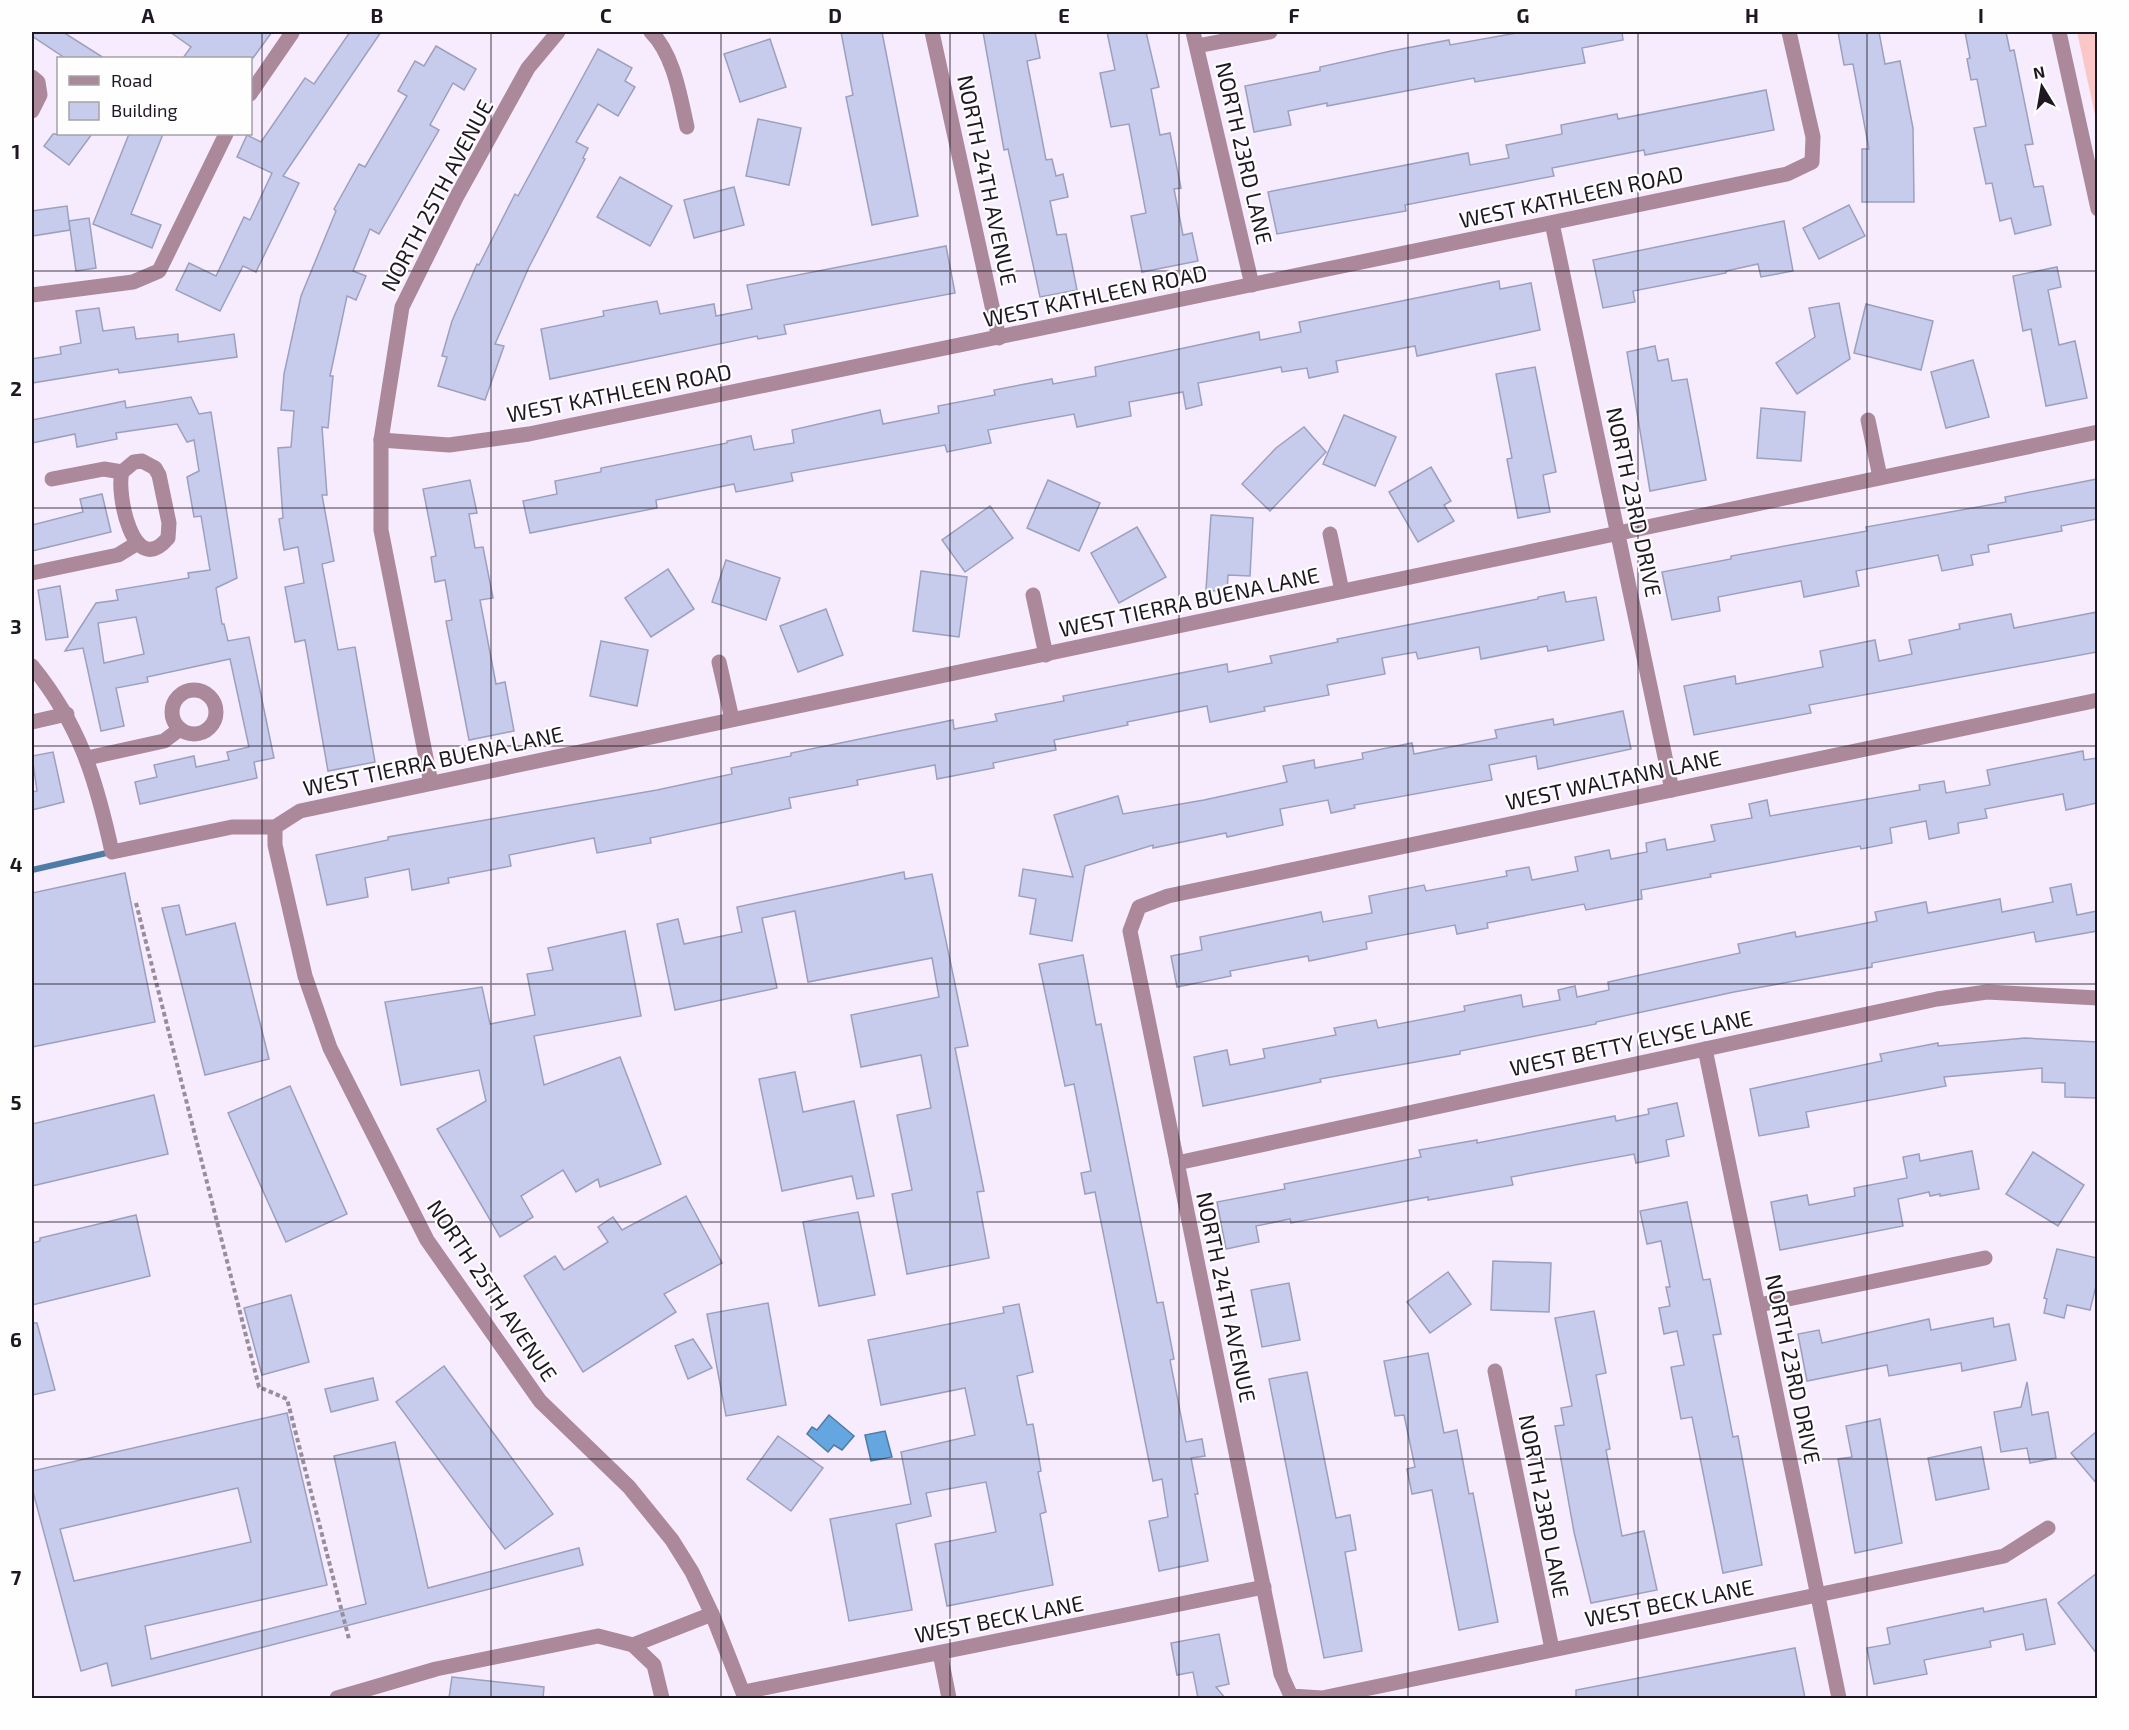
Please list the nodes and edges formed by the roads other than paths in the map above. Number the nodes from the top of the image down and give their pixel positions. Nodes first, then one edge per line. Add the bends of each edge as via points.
1 (289, 32) edge
2 (558, 32) edge
3 (651, 32) edge
4 (932, 32) edge
5 (1270, 32) edge
6 (1789, 32) edge
7 (2059, 32) edge
8 (1195, 39) edge
9 (32, 77) edge
10 (252, 91) edge
11 (32, 111) edge
12 (687, 127) dead end
13 (226, 135) edge
14 (2097, 209) edge
15 (1552, 223) junction
16 (1252, 285) junction
17 (32, 295) edge
18 (999, 338) junction
19 (1868, 420) dead end
20 (2097, 432) edge
21 (381, 440) junction
22 (122, 472) junction
23 (1880, 477) junction
24 (52, 479) dead end
25 (1619, 533) junction
26 (1330, 534) dead end
27 (136, 544) junction
28 (32, 573) edge
29 (1342, 591) junction
30 (1033, 595) dead end
31 (1046, 655) junction
32 (720, 662) dead end
33 (32, 666) edge
34 (2097, 700) edge
35 (67, 714) junction
36 (732, 719) junction
37 (32, 722) edge
38 (180, 729) dead end
39 (87, 758) junction
40 (431, 783) junction
41 (1672, 790) junction
42 (275, 828) junction
43 (1139, 907) joint
44 (2097, 998) edge
45 (1705, 1049) junction
46 (1177, 1163) junction
47 (1985, 1258) dead end
48 (1759, 1305) junction
49 (1495, 1371) dead end
50 (2049, 1528) dead end
51 (1264, 1587) junction
52 (1818, 1596) junction
53 (712, 1614) junction
54 (633, 1645) junction
55 (1552, 1649) junction
56 (940, 1653) junction
57 (744, 1695) edge
58 (1291, 1696) joint
59 (337, 1698) edge
60 (662, 1698) edge
61 (949, 1698) edge
62 (1839, 1698) edge

1 - 10 street via 292,33
2 - 21 street, NORTH 25TH AVENUE via 528,68 457,196 402,307
3 - 12 street via 667,57
4 - 18 street, NORTH 24TH AVENUE
5 - 8 street
6 - 15 street, WEST KATHLEEN ROAD via 1814,137 1812,162 1787,174
7 - 14 street
8 - 16 street, NORTH 23RD LANE
9 - 11 street via 38,82 40,95
13 - 17 street via 159,271 133,282
15 - 16 street, WEST KATHLEEN ROAD
15 - 25 street, NORTH 23RD DRIVE
16 - 18 street, WEST KATHLEEN ROAD
18 - 21 street, WEST KATHLEEN ROAD via 529,434 449,445
19 - 23 street
20 - 23 street, WEST TIERRA BUENA LANE
21 - 40 street, NORTH 25TH AVENUE via 381,531
22 - 24 street via 104,469
22 - 27 street via 121,487
22 - 27 street via 141,461 155,468 169,523 170,531 163,544 148,549
23 - 25 street, WEST TIERRA BUENA LANE
25 - 29 street, WEST TIERRA BUENA LANE
25 - 41 street, NORTH 23RD DRIVE
26 - 29 street, WEST TIERRA BUENA LANE
27 - 28 street via 117,555
29 - 31 street, WEST TIERRA BUENA LANE
30 - 31 street, WEST TIERRA BUENA LANE
31 - 36 street, WEST TIERRA BUENA LANE
32 - 36 street
33 - 35 street
34 - 41 street, WEST WALTANN LANE
35 - 37 street
35 - 39 street
36 - 40 street, WEST TIERRA BUENA LANE
38 - 39 street via 164,741
39 - 42 street via 112,852 232,827
40 - 42 street, WEST TIERRA BUENA LANE via 300,811
41 - 43 street, WEST WALTANN LANE via 1168,896
42 - 53 street, NORTH 25TH AVENUE via 275,845 305,976 330,1048 427,1240 540,1401 629,1487 672,1540
43 - 46 street, NORTH 24TH AVENUE via 1130,931
44 - 45 street, WEST BETTY ELYSE LANE via 2012,992 1963,995
45 - 46 street, WEST BETTY ELYSE LANE
45 - 48 street, NORTH 23RD DRIVE
46 - 51 street, NORTH 24TH AVENUE
47 - 48 street
48 - 52 street, NORTH 23RD DRIVE
49 - 55 street, NORTH 23RD LANE
50 - 52 street, WEST BECK LANE via 2004,1556
51 - 56 street, WEST BECK LANE
51 - 58 street, NORTH 24TH AVENUE via 1281,1674
52 - 55 street, WEST BECK LANE
52 - 62 street, NORTH 23RD DRIVE
53 - 54 street
53 - 57 street, NORTH 25TH AVENUE
54 - 59 street via 598,1636 436,1669
54 - 60 street via 654,1665
55 - 58 street, WEST BECK LANE via 1322,1698
56 - 57 street, WEST BECK LANE
56 - 61 street

